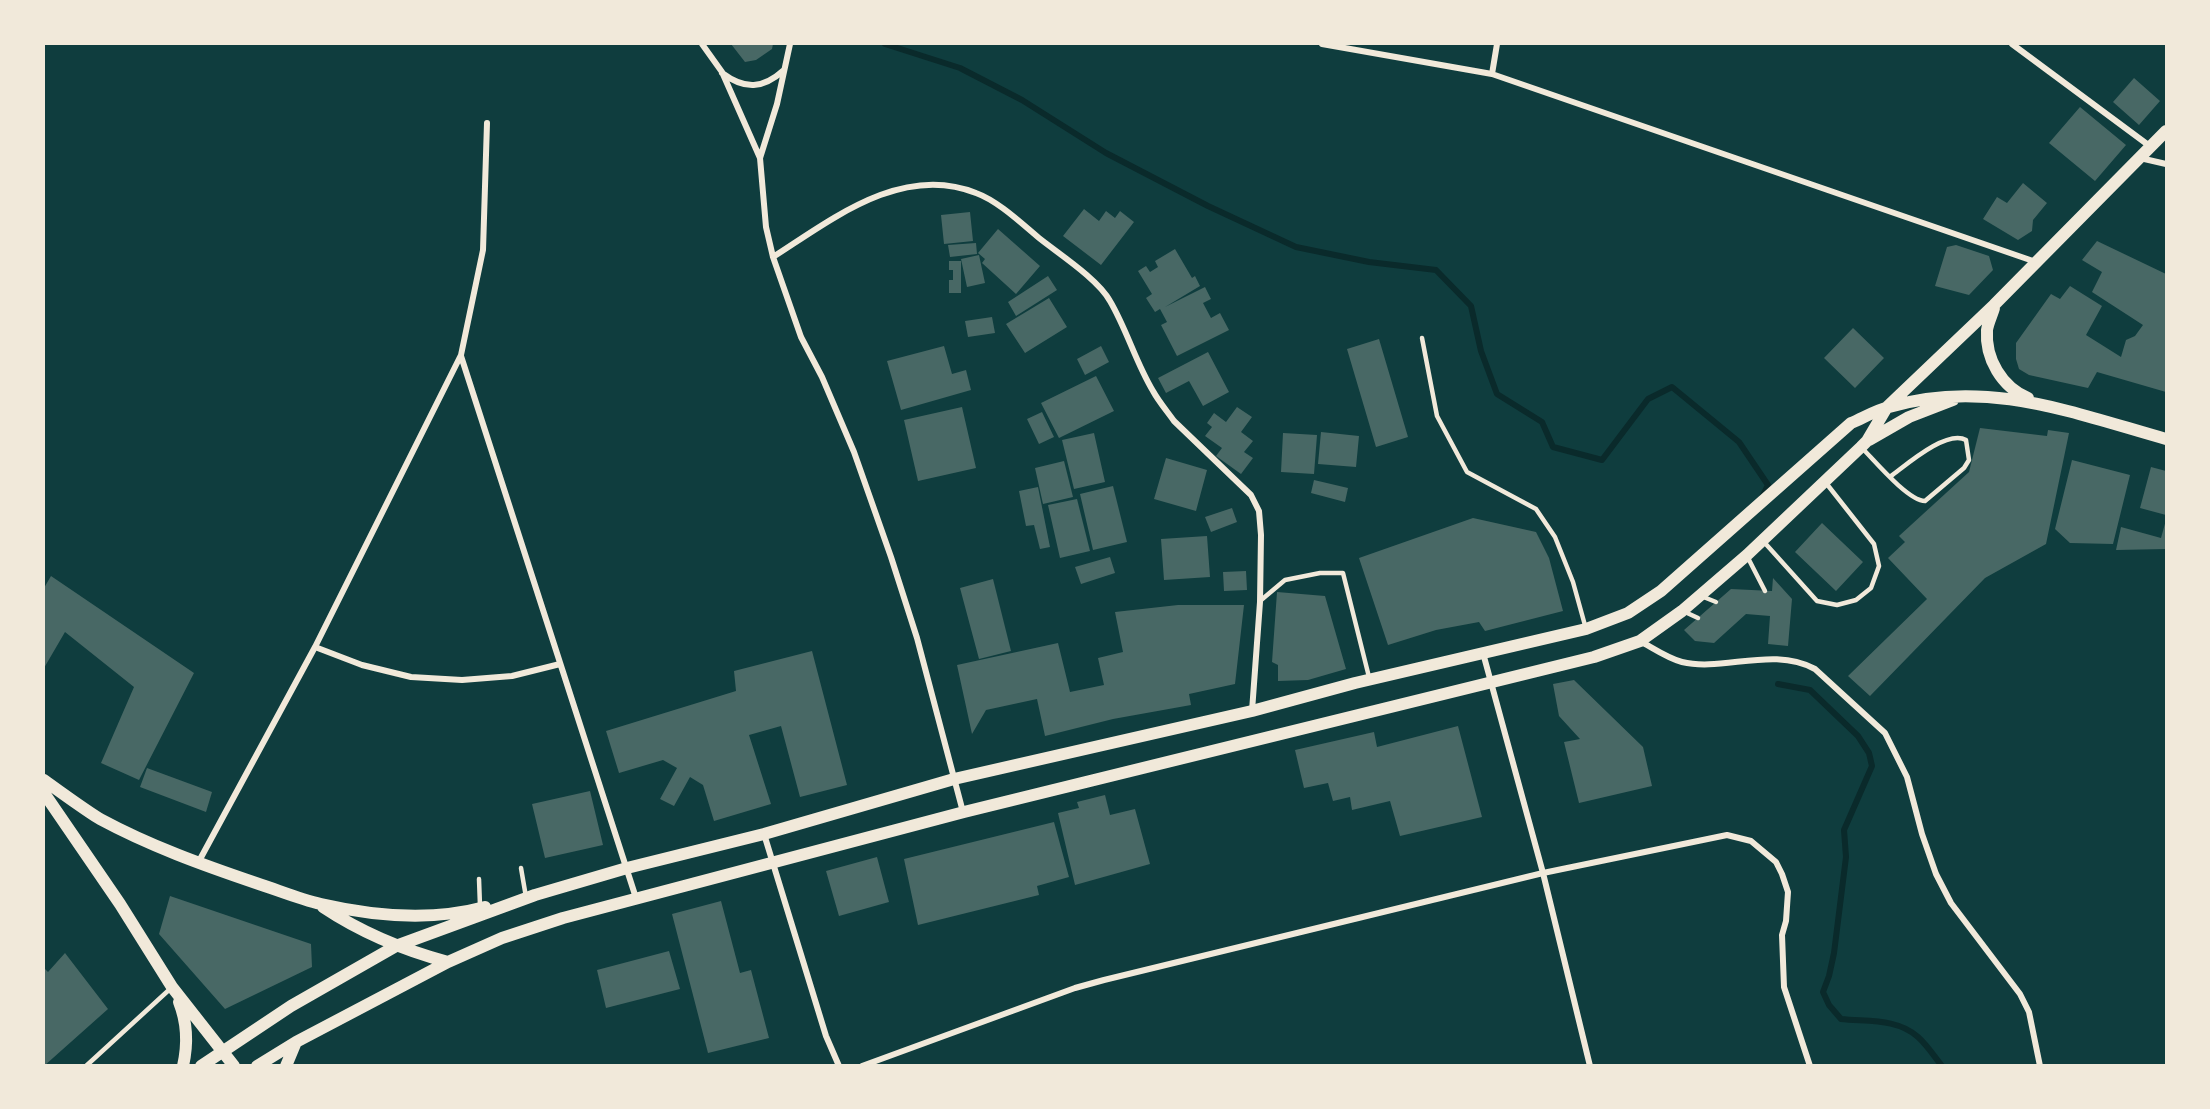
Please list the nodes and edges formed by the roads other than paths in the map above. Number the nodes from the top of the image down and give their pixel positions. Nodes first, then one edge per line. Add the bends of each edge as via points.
1 (702, 44) edge
2 (790, 44) edge
3 (1322, 44) edge
4 (1497, 44) edge
5 (2012, 44) edge
6 (784, 70) junction
7 (722, 72) junction
8 (1492, 74) junction
9 (487, 123) dead end
10 (2166, 130) edge
11 (2151, 147) junction
12 (2139, 158) junction
13 (760, 159) junction
14 (2166, 164) edge
15 (773, 257) junction
16 (2037, 262) junction
17 (1994, 305) junction
18 (1422, 338) dead end
19 (461, 355) junction
20 (1965, 395) junction
21 (2043, 405) junction
22 (1887, 407) junction
23 (2166, 439) edge
24 (1864, 444) junction
25 (1891, 476) junction
26 (1824, 481) junction
27 (1762, 540) junction
28 (1747, 555) junction
29 (1765, 591) dead end
30 (1701, 596) junction
31 (1260, 602) junction
32 (1716, 602) dead end
33 (1682, 611) junction
34 (1698, 618) dead end
35 (1586, 628) junction
36 (1640, 641) junction
37 (315, 647) junction
38 (1483, 653) junction
39 (560, 664) junction
40 (1370, 680) junction
41 (1491, 683) junction
42 (1252, 711) junction
43 (954, 779) junction
44 (44, 780) edge
45 (44, 793) edge
46 (964, 812) junction
47 (764, 834) junction
48 (772, 862) junction
49 (198, 864) junction
50 (521, 868) dead end
51 (627, 868) junction
52 (1543, 873) junction
53 (480, 879) dead end
54 (530, 896) junction
55 (636, 898) junction
56 (320, 904) junction
57 (480, 908) junction
58 (396, 946) junction
59 (448, 962) junction
60 (174, 990) junction
61 (296, 1042) junction
62 (221, 1052) junction
63 (86, 1065) edge
64 (183, 1065) edge
65 (201, 1065) edge
66 (234, 1065) edge
67 (257, 1065) edge
68 (286, 1065) edge
69 (839, 1065) edge
70 (862, 1065) edge
71 (1590, 1065) edge
72 (1810, 1065) edge
73 (2040, 1065) edge

1 - 7 street
2 - 6 street
3 - 8 street
4 - 8 street
5 - 11 street
6 - 7 street via 767,82 747,85
6 - 13 street
7 - 13 street
8 - 16 street
9 - 19 street via 483,250
10 - 11 main road
11 - 12 main road
12 - 14 street
12 - 16 main road
13 - 15 street
15 - 31 street via 853,207 916,186 942,184 978,193 1010,215 1110,299 1153,391 1174,421 1251,495 1259,511
15 - 43 street via 801,337 854,452 888,546
16 - 17 main road
17 - 21 main road via 1987,329 1989,355 2001,378 2020,395
17 - 22 main road
18 - 35 lane via 1437,416 1467,472 1536,509 1555,537
19 - 37 street
19 - 39 street
20 - 21 main road
20 - 22 main road via 1925,398
20 - 24 main road via 1909,417
21 - 23 main road
22 - 24 main road
22 - 35 main road via 1851,423 1661,591 1628,613
24 - 25 lane
24 - 26 main road
25 - 25 lane via 1948,439 1966,440 1969,460 1964,468 1925,501 1916,499
26 - 27 main road
26 - 27 lane via 1874,544 1879,566 1871,588 1856,600 1837,605 1817,601
27 - 28 main road
28 - 29 lane
28 - 30 main road
30 - 32 lane
30 - 33 main road
31 - 40 lane via 1285,580 1342,573
31 - 42 street
33 - 34 lane
33 - 36 main road
35 - 38 main road
36 - 41 main road
36 - 73 street via 1681,662 1802,662 1815,669 1885,733 1907,777 1936,874 1951,903 2020,994 2029,1012
37 - 39 street via 362,666 411,677 502,677
37 - 49 street
38 - 40 main road
38 - 41 street
39 - 51 street
40 - 42 main road
41 - 46 main road
41 - 52 street
42 - 43 main road
43 - 46 street
43 - 47 main road
44 - 49 main road via 99,818
45 - 60 main road
46 - 48 main road
47 - 48 street
47 - 51 main road
48 - 55 main road
48 - 69 street via 826,1036
49 - 56 main road
50 - 54 lane
51 - 54 main road
51 - 55 street
52 - 70 street via 1075,988
52 - 71 street
52 - 72 street via 1727,835 1751,841 1776,862 1788,892 1782,973
53 - 57 lane
54 - 57 main road
54 - 58 main road
55 - 59 main road via 502,938
56 - 57 main road via 404,915
56 - 58 main road via 344,921
58 - 59 main road
58 - 62 main road via 291,1006
59 - 61 main road
60 - 62 main road
60 - 63 lane
60 - 64 main road via 186,1027
61 - 67 main road
61 - 68 main road
62 - 65 main road
62 - 66 main road

